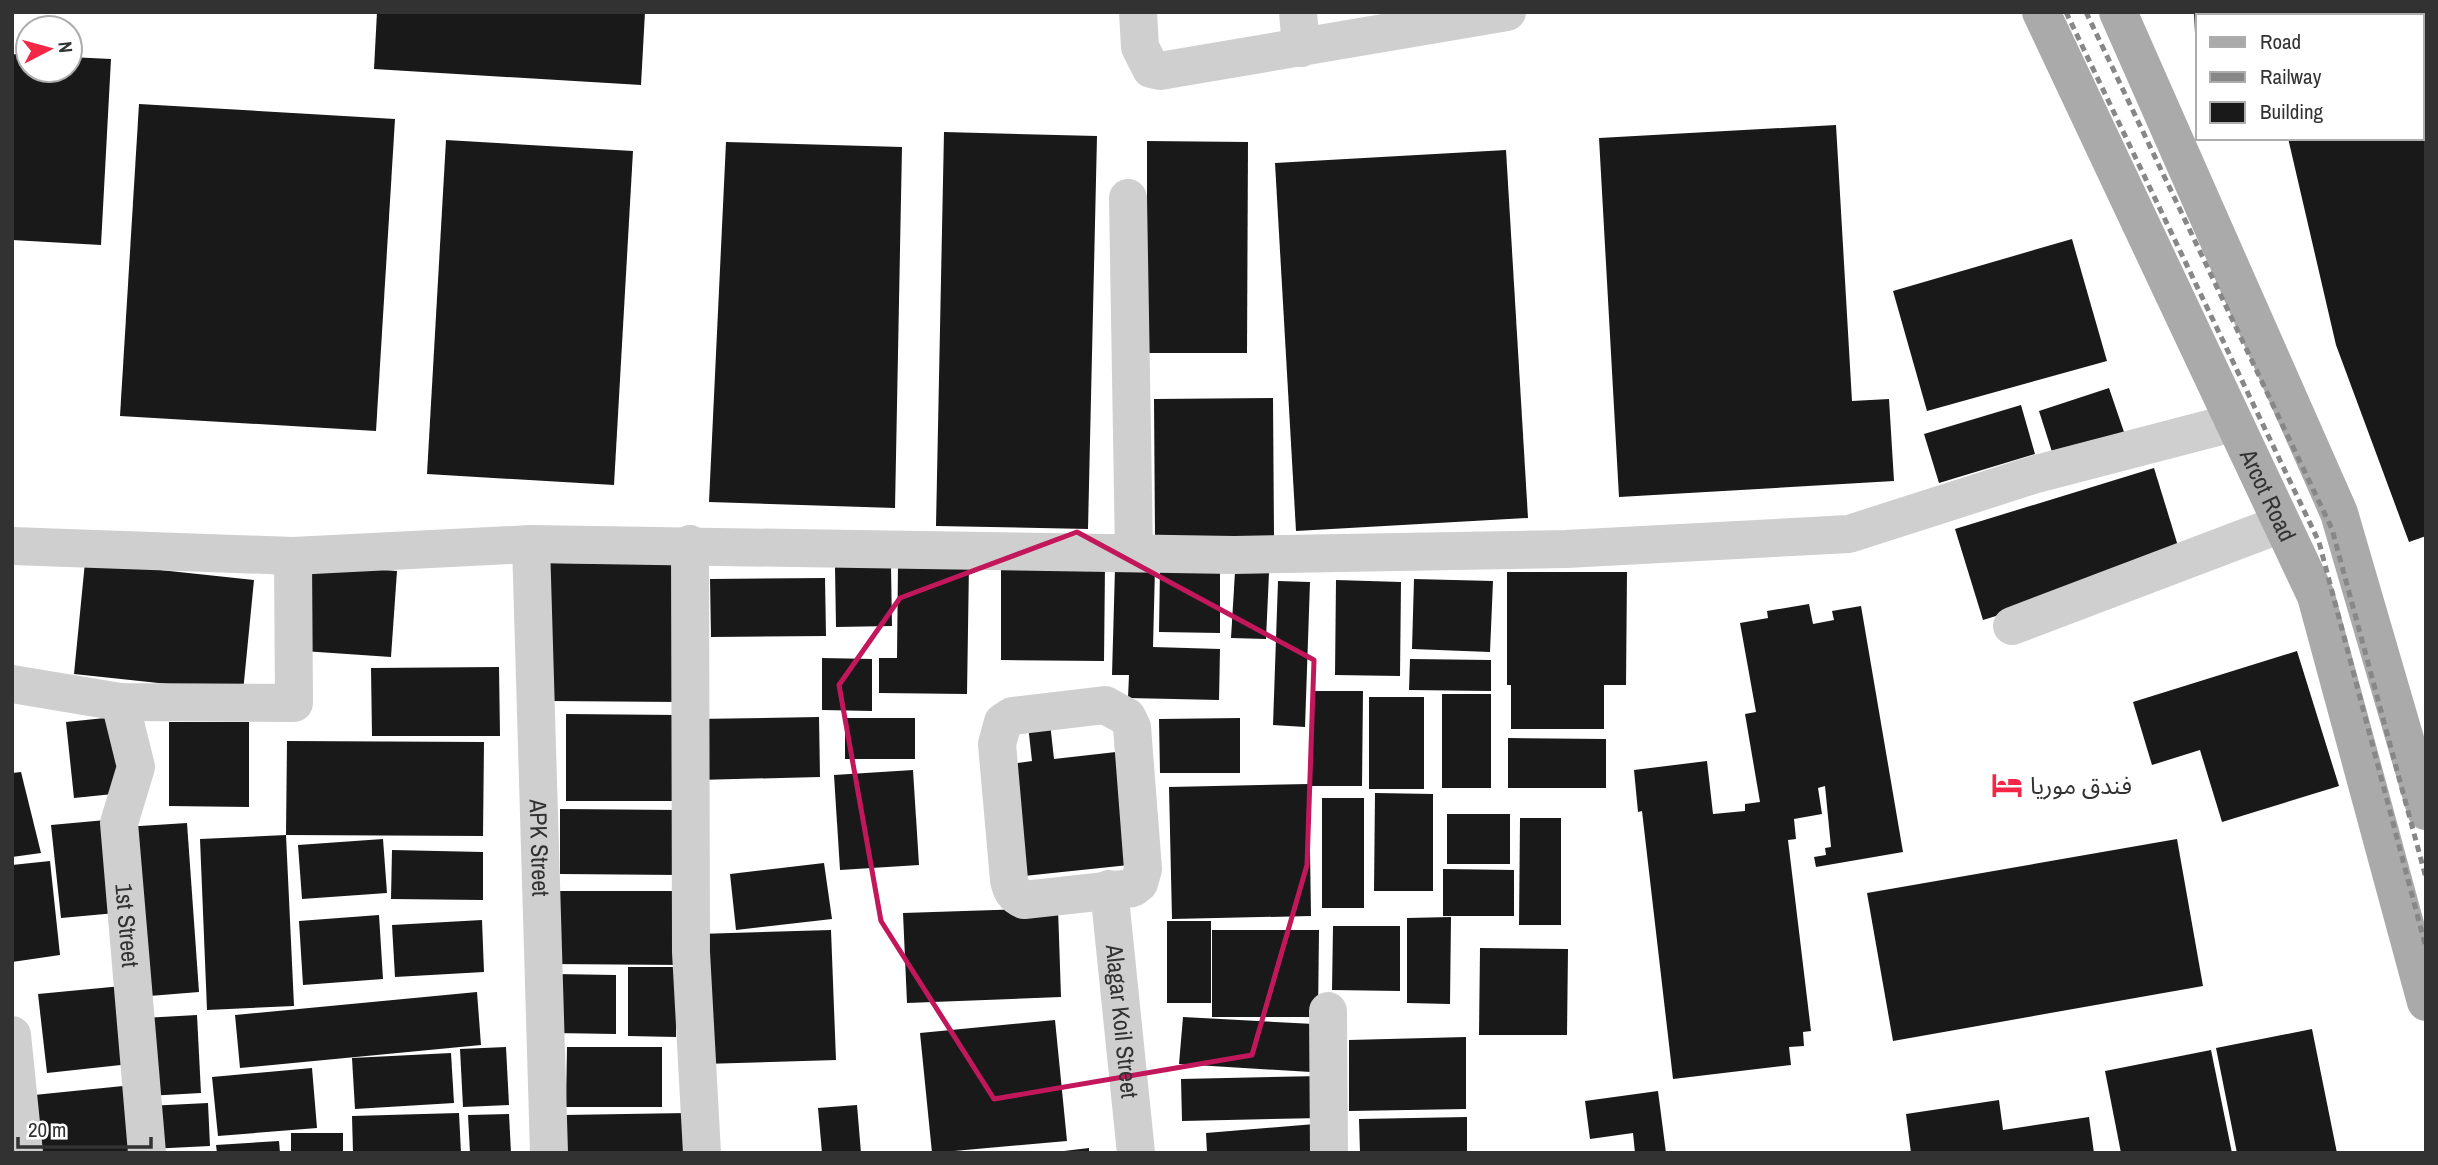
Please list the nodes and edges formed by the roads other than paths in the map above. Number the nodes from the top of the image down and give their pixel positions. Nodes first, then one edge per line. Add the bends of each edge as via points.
1 (1138, 12) edge
2 (1507, 12) edge
3 (2041, 12) edge
4 (2118, 12) edge
5 (1300, 30) edge
6 (1128, 198) dead end
7 (2232, 424) junction
8 (2281, 524) junction
9 (531, 544) junction
10 (690, 544) junction
11 (12, 546) edge
12 (1134, 553) junction
13 (293, 556) junction
14 (2012, 626) dead end
15 (12, 684) edge
16 (120, 702) junction
17 (2426, 811) edge
18 (1110, 889) junction
19 (2426, 1002) edge
20 (1328, 1011) dead end
21 (12, 1035) edge
22 (24, 1153) edge
23 (147, 1153) edge
24 (549, 1153) edge
25 (702, 1153) edge
26 (1136, 1153) edge
27 (1329, 1153) edge

1 - 5 street via 1140,47 1151,69 1160,71
2 - 5 street
3 - 7 main road, Arcot Road
4 - 17 main road via 2339,513
6 - 12 street
7 - 8 main road, Arcot Road
7 - 12 street via 2036,474 1849,534 1566,549
8 - 14 street
8 - 19 main road, Arcot Road via 2316,596
9 - 10 street
9 - 13 street
9 - 24 street, APK Street
10 - 12 street
10 - 25 street via 691,952
11 - 13 street
13 - 16 street via 294,703
15 - 16 street
16 - 23 street, 1st Street via 136,767 119,822
18 - 18 street via 1024,900 1011,890 997,744 1003,722 1012,716 1105,705 1127,717 1132,727 1143,869 1133,888
18 - 26 street, Alagar Koil Street
20 - 27 street
21 - 22 street

